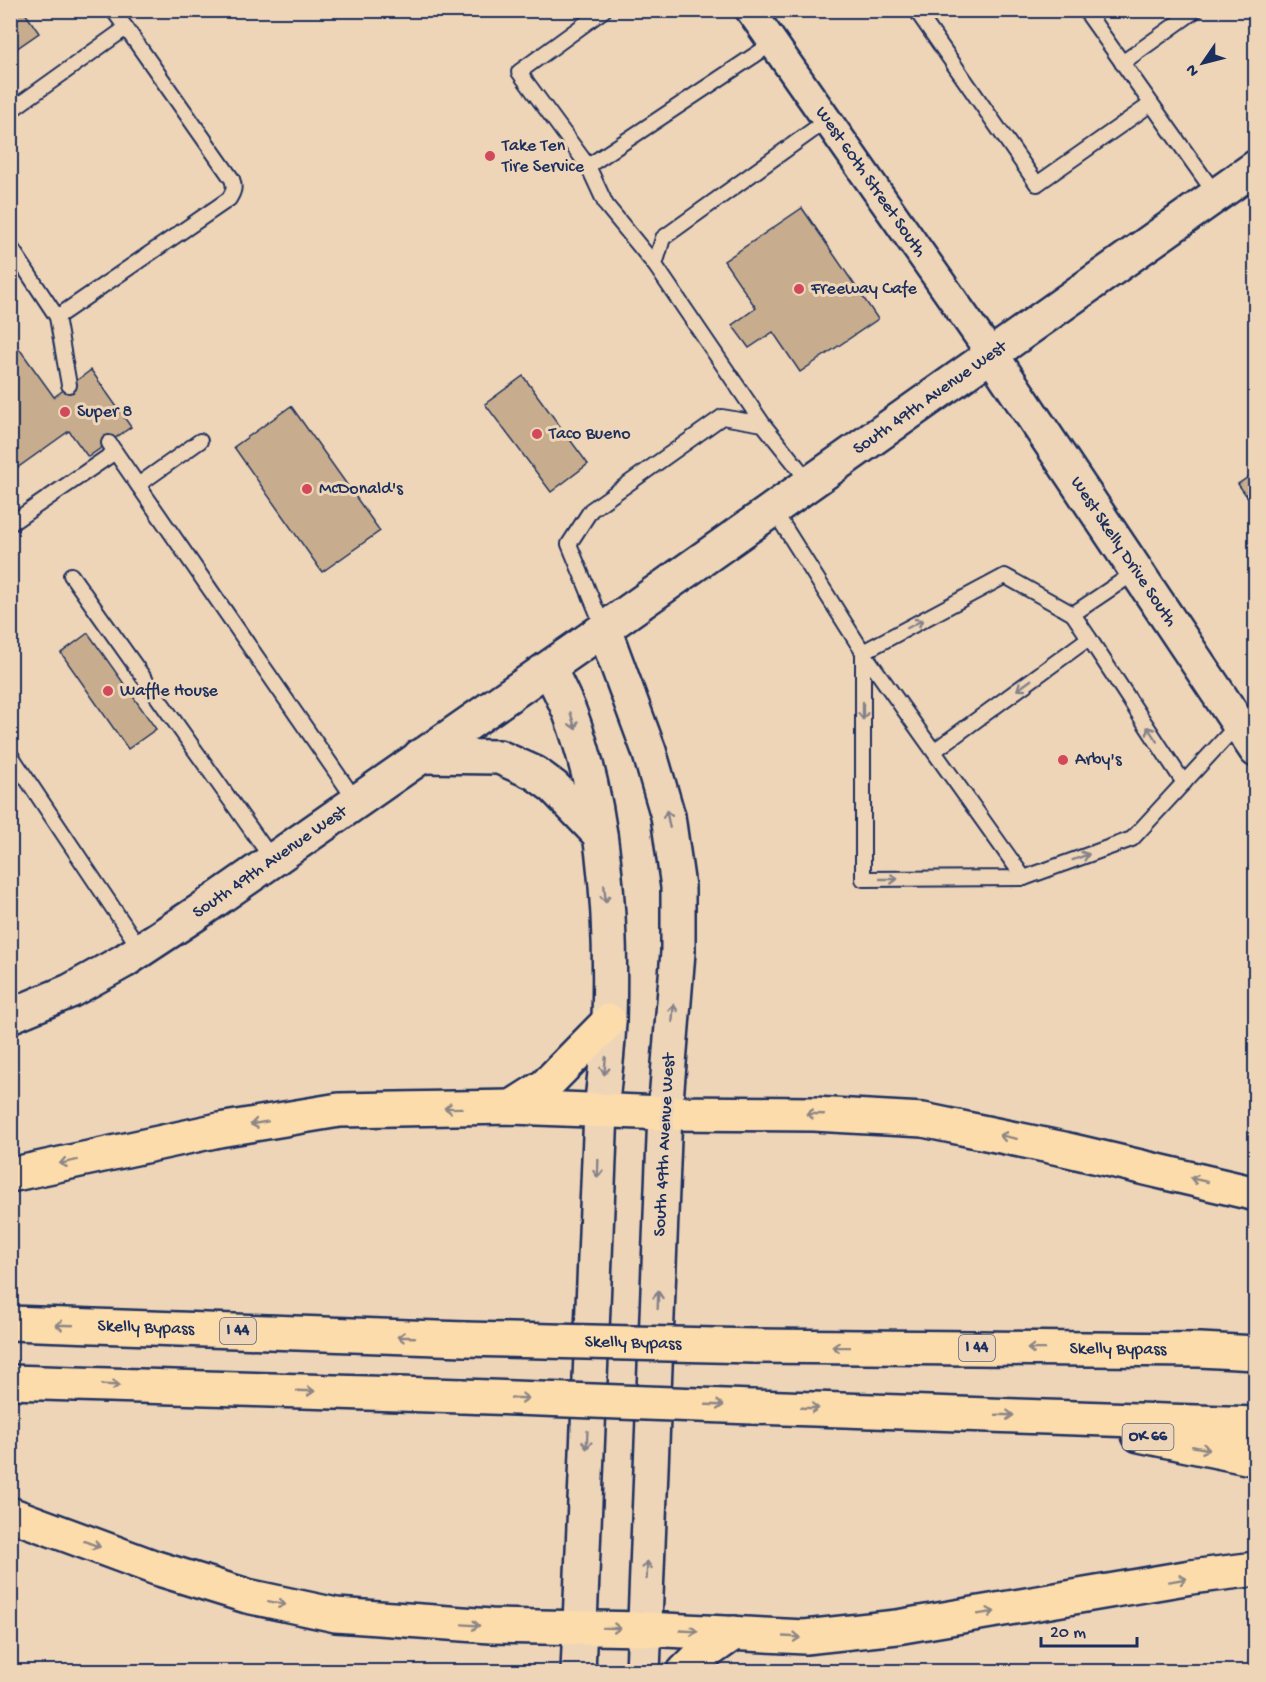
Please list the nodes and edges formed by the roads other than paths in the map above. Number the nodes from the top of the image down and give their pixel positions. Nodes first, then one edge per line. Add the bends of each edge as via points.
1 (113, 10) edge
2 (604, 10) edge
3 (750, 10) edge
4 (916, 10) edge
5 (1085, 10) edge
6 (1196, 10) edge
7 (126, 28) junction
8 (773, 43) junction
9 (1122, 63) junction
10 (1151, 104) junction
11 (10, 111) edge
12 (827, 120) junction
13 (588, 166) junction
14 (1256, 167) edge
15 (1216, 195) junction
16 (10, 246) edge
17 (655, 265) junction
18 (57, 317) junction
19 (991, 354) junction
20 (69, 385) dead end
21 (763, 424) junction
22 (200, 441) dead end
23 (810, 483) junction
24 (138, 485) junction
25 (773, 509) junction
26 (10, 525) edge
27 (1137, 571) junction
28 (71, 574) dead end
29 (1073, 614) junction
30 (604, 629) junction
31 (1089, 638) junction
32 (863, 652) junction
33 (549, 668) junction
34 (1247, 737) edge
35 (934, 751) junction
36 (10, 754) edge
37 (420, 756) junction
38 (1184, 783) junction
39 (356, 801) junction
40 (600, 835) junction
41 (272, 859) junction
42 (1024, 878) junction
43 (141, 950) junction
44 (10, 1016) edge
45 (609, 1021) junction
46 (512, 1107) junction
47 (601, 1111) junction
48 (665, 1113) junction
49 (10, 1175) edge
50 (1256, 1194) edge
51 (10, 1323) edge
52 (1256, 1353) edge
53 (10, 1382) edge
54 (1040, 1416) junction
55 (1256, 1424) edge
56 (1256, 1459) edge
57 (10, 1514) edge
58 (1256, 1569) edge
59 (579, 1628) junction
60 (645, 1629) junction
61 (734, 1634) junction
62 (578, 1671) edge
63 (643, 1671) edge
64 (684, 1671) edge

1 - 7 lane
2 - 13 lane via 519,72
3 - 8 street, West 60th Street South
4 - 10 lane via 1037,184
5 - 9 lane
6 - 9 lane
7 - 11 lane
7 - 18 lane via 234,187 229,199
8 - 12 street, West 60th Street South
8 - 13 lane
9 - 10 lane
10 - 15 lane
12 - 17 lane via 663,238
12 - 19 street, West 60th Street South
13 - 17 lane via 606,205
14 - 15 street, South 49th Avenue West
15 - 19 street, South 49th Avenue West
16 - 18 lane
17 - 21 lane
18 - 20 lane
19 - 23 street, South 49th Avenue West
19 - 27 street, West Skelly Drive South
21 - 23 lane
21 - 30 lane via 722,417 591,510 569,544
22 - 24 lane
23 - 25 street, South 49th Avenue West
24 - 26 lane via 112,447
24 - 39 lane
25 - 30 street, South 49th Avenue West
25 - 32 lane
27 - 29 lane
27 - 34 street, West Skelly Drive South
28 - 41 lane
29 - 31 lane
32 -> 29 lane via 1005,576
30 - 33 street, South 49th Avenue West
48 -> 30 street, South 49th Avenue West via 678,952 678,887 665,805
31 -> 35 lane
38 -> 31 lane
32 - 35 lane
32 -> 42 lane via 862,879
33 - 37 street, South 49th Avenue West
33 -> 40 street via 570,713 589,775
34 - 38 lane
35 - 42 lane
36 - 43 lane
37 - 39 street, South 49th Avenue West
37 - 40 street via 499,757 535,773 554,787
42 -> 38 lane via 1132,839
39 - 41 street, South 49th Avenue West
40 -> 45 street via 608,929
41 - 43 street, South 49th Avenue West
43 - 44 street, South 49th Avenue West via 70,991
45 - 46 highway via 545,1086
45 -> 47 street
46 - 47 highway
46 -> 49 highway via 339,1110 219,1130
47 - 48 highway
47 -> 59 street
50 -> 48 highway via 923,1120 814,1114
60 -> 48 street, South 49th Avenue West
52 -> 51 highway, Skelly Bypass / I 44, bridge via 754,1346
53 -> 54 highway, bridge
54 - 55 highway
54 -> 56 highway, OK 66
57 -> 59 highway via 167,1572 247,1596 336,1615
61 -> 58 highway via 805,1637 897,1627
59 -> 60 highway
59 - 62 street
60 -> 61 highway
60 - 63 street, South 49th Avenue West
61 - 64 highway

